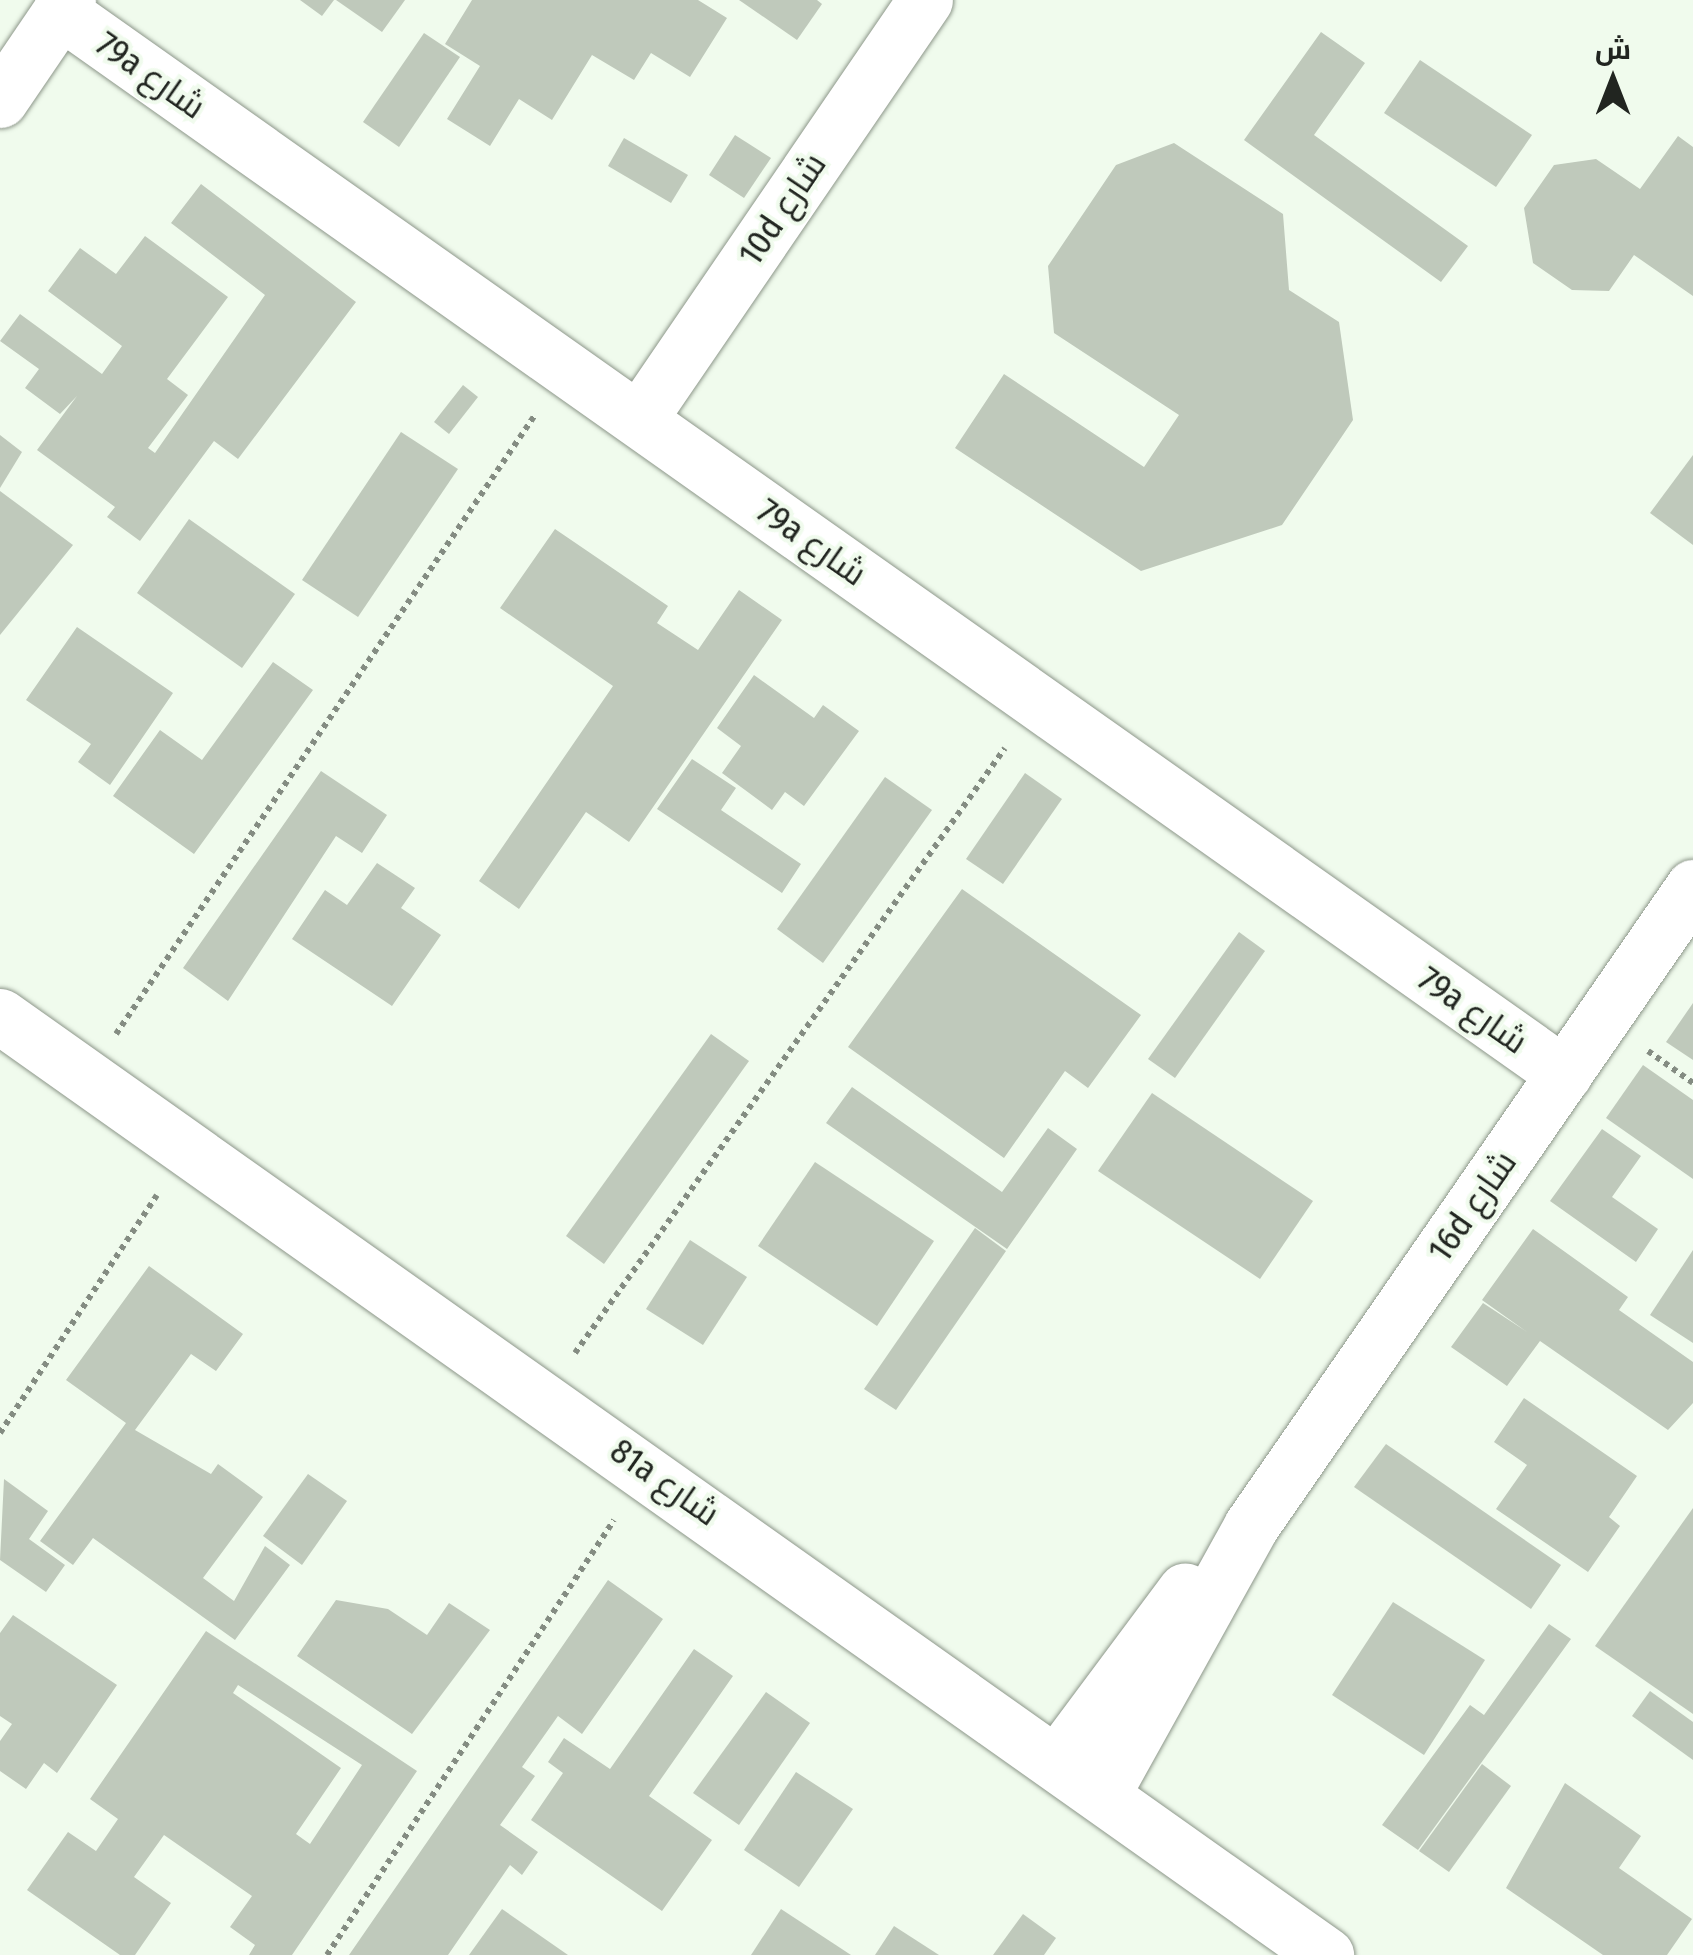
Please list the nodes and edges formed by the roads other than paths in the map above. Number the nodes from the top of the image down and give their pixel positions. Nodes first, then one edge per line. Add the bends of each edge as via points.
1 (924, 0) edge
2 (64, 6) edge
3 (0, 100) edge
4 (639, 419) junction
5 (1693, 886) edge
6 (0, 1016) edge
7 (1564, 1074) junction
8 (1251, 1526) junction
9 (1057, 1762) junction
10 (1102, 1795) junction
11 (1326, 1955) edge

1 - 4 street, 10d شارع
2 - 3 street
2 - 4 street, 79a شارع
4 - 7 street, 79a شارع
5 - 7 street, 16d شارع
6 - 9 street, 81a شارع
7 - 8 street, 16d شارع
8 - 9 street, 16d شارع via 1184,1590
8 - 10 street, 16d شارع
9 - 10 street, 81a شارع
10 - 11 street, 81a شارع

